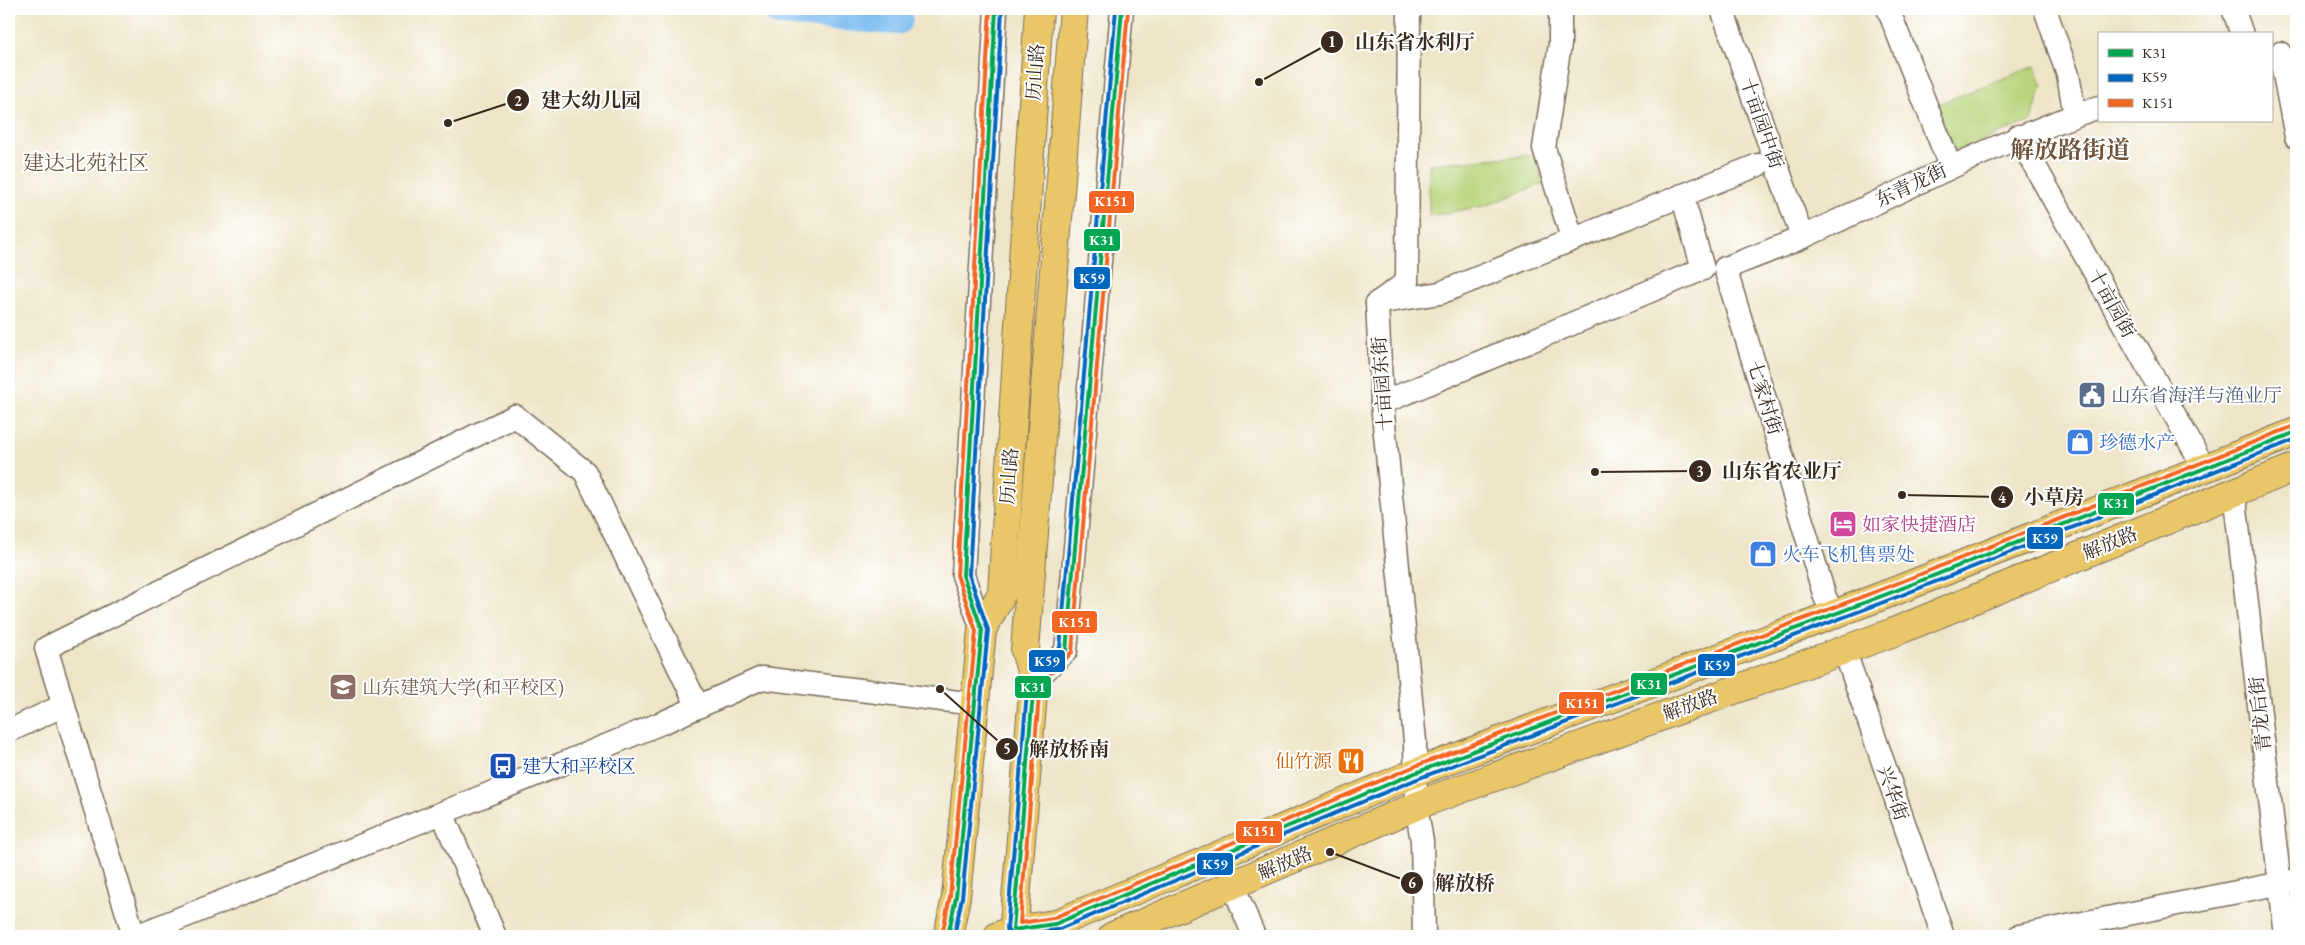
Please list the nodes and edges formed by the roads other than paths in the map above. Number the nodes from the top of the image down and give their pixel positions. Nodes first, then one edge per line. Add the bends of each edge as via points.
1 (996, 9) edge
2 (1039, 9) edge
3 (1074, 9) edge
4 (1122, 9) edge
5 (1408, 9) edge
6 (1560, 9) edge
7 (1722, 9) edge
8 (1888, 9) edge
9 (2045, 9) edge
10 (2233, 9) edge
11 (2241, 32) edge
12 (2283, 52) edge
13 (2098, 107) edge
14 (2075, 115) junction
15 (2018, 136) junction
16 (2296, 137) edge
17 (1758, 164) dead end
18 (1950, 166) junction
19 (1682, 195) junction
20 (1802, 237) junction
21 (1572, 238) junction
22 (1725, 268) joint
23 (1378, 304) junction
24 (1382, 403) junction
25 (2296, 432) edge
26 (2296, 467) edge
27 (2205, 469) junction
28 (2234, 492) junction
29 (1832, 614) junction
30 (982, 630) junction
31 (1844, 649) junction
32 (1034, 681) junction
33 (975, 704) junction
34 (64, 705) junction
35 (698, 707) junction
36 (9, 731) edge
37 (1415, 773) junction
38 (1416, 806) junction
39 (442, 813) junction
40 (2288, 882) edge
41 (1233, 885) junction
42 (1008, 934) edge
43 (135, 936) edge
44 (495, 936) edge
45 (948, 936) edge
46 (1113, 936) edge
47 (1254, 936) edge
48 (1424, 936) edge
49 (1943, 936) edge
50 (2019, 936) edge
51 (2286, 936) edge

1 - 30 street via 963,576
2 - 30 main road, 历山路 via 1002,592
3 - 32 main road, 历山路 via 1025,650
4 - 32 street via 1066,651
5 - 23 street via 1407,282
6 - 21 street via 1560,44 1544,148
7 - 20 street, 十亩园中街
8 - 18 street
9 - 14 street via 2068,75
10 - 11 street
12 - 16 street
13 - 14 street, 东青龙街
14 - 15 street, 东青龙街
15 - 18 street, 东青龙街
15 - 27 street, 十亩园街
17 - 19 street
18 - 20 street, 东青龙街
19 - 21 street
19 - 24 street via 1702,269
20 - 22 street, 东青龙街
21 - 23 street via 1440,293
22 - 29 street, 七家村街
23 - 24 street, 十亩园东街
24 - 37 street, 十亩园东街 via 1415,741
25 - 27 main road, 解放路
26 - 28 main road, 解放路
27 - 29 main road, 解放路
28 - 31 main road, 解放路 via 1908,626
28 - 40 street, 青龙后街
29 - 37 main road, 解放路
30 - 33 main road, 历山路
31 - 38 main road, 解放路
31 - 49 street, 兴华街
32 - 42 main road, 历山路
33 - 35 street via 762,678
33 - 45 main road, 历山路 via 956,897
34 - 35 street via 46,648 515,416 585,472
34 - 36 street
34 - 43 street
35 - 39 street
37 - 38 street, 十亩园东街
37 - 42 main road, 解放路 via 1056,924
38 - 41 main road, 解放路
38 - 48 street, 十亩园东街 via 1422,841
39 - 43 street
39 - 44 street
40 - 50 street
40 - 51 street, 青龙后街
41 - 46 main road, 解放路
41 - 47 street

